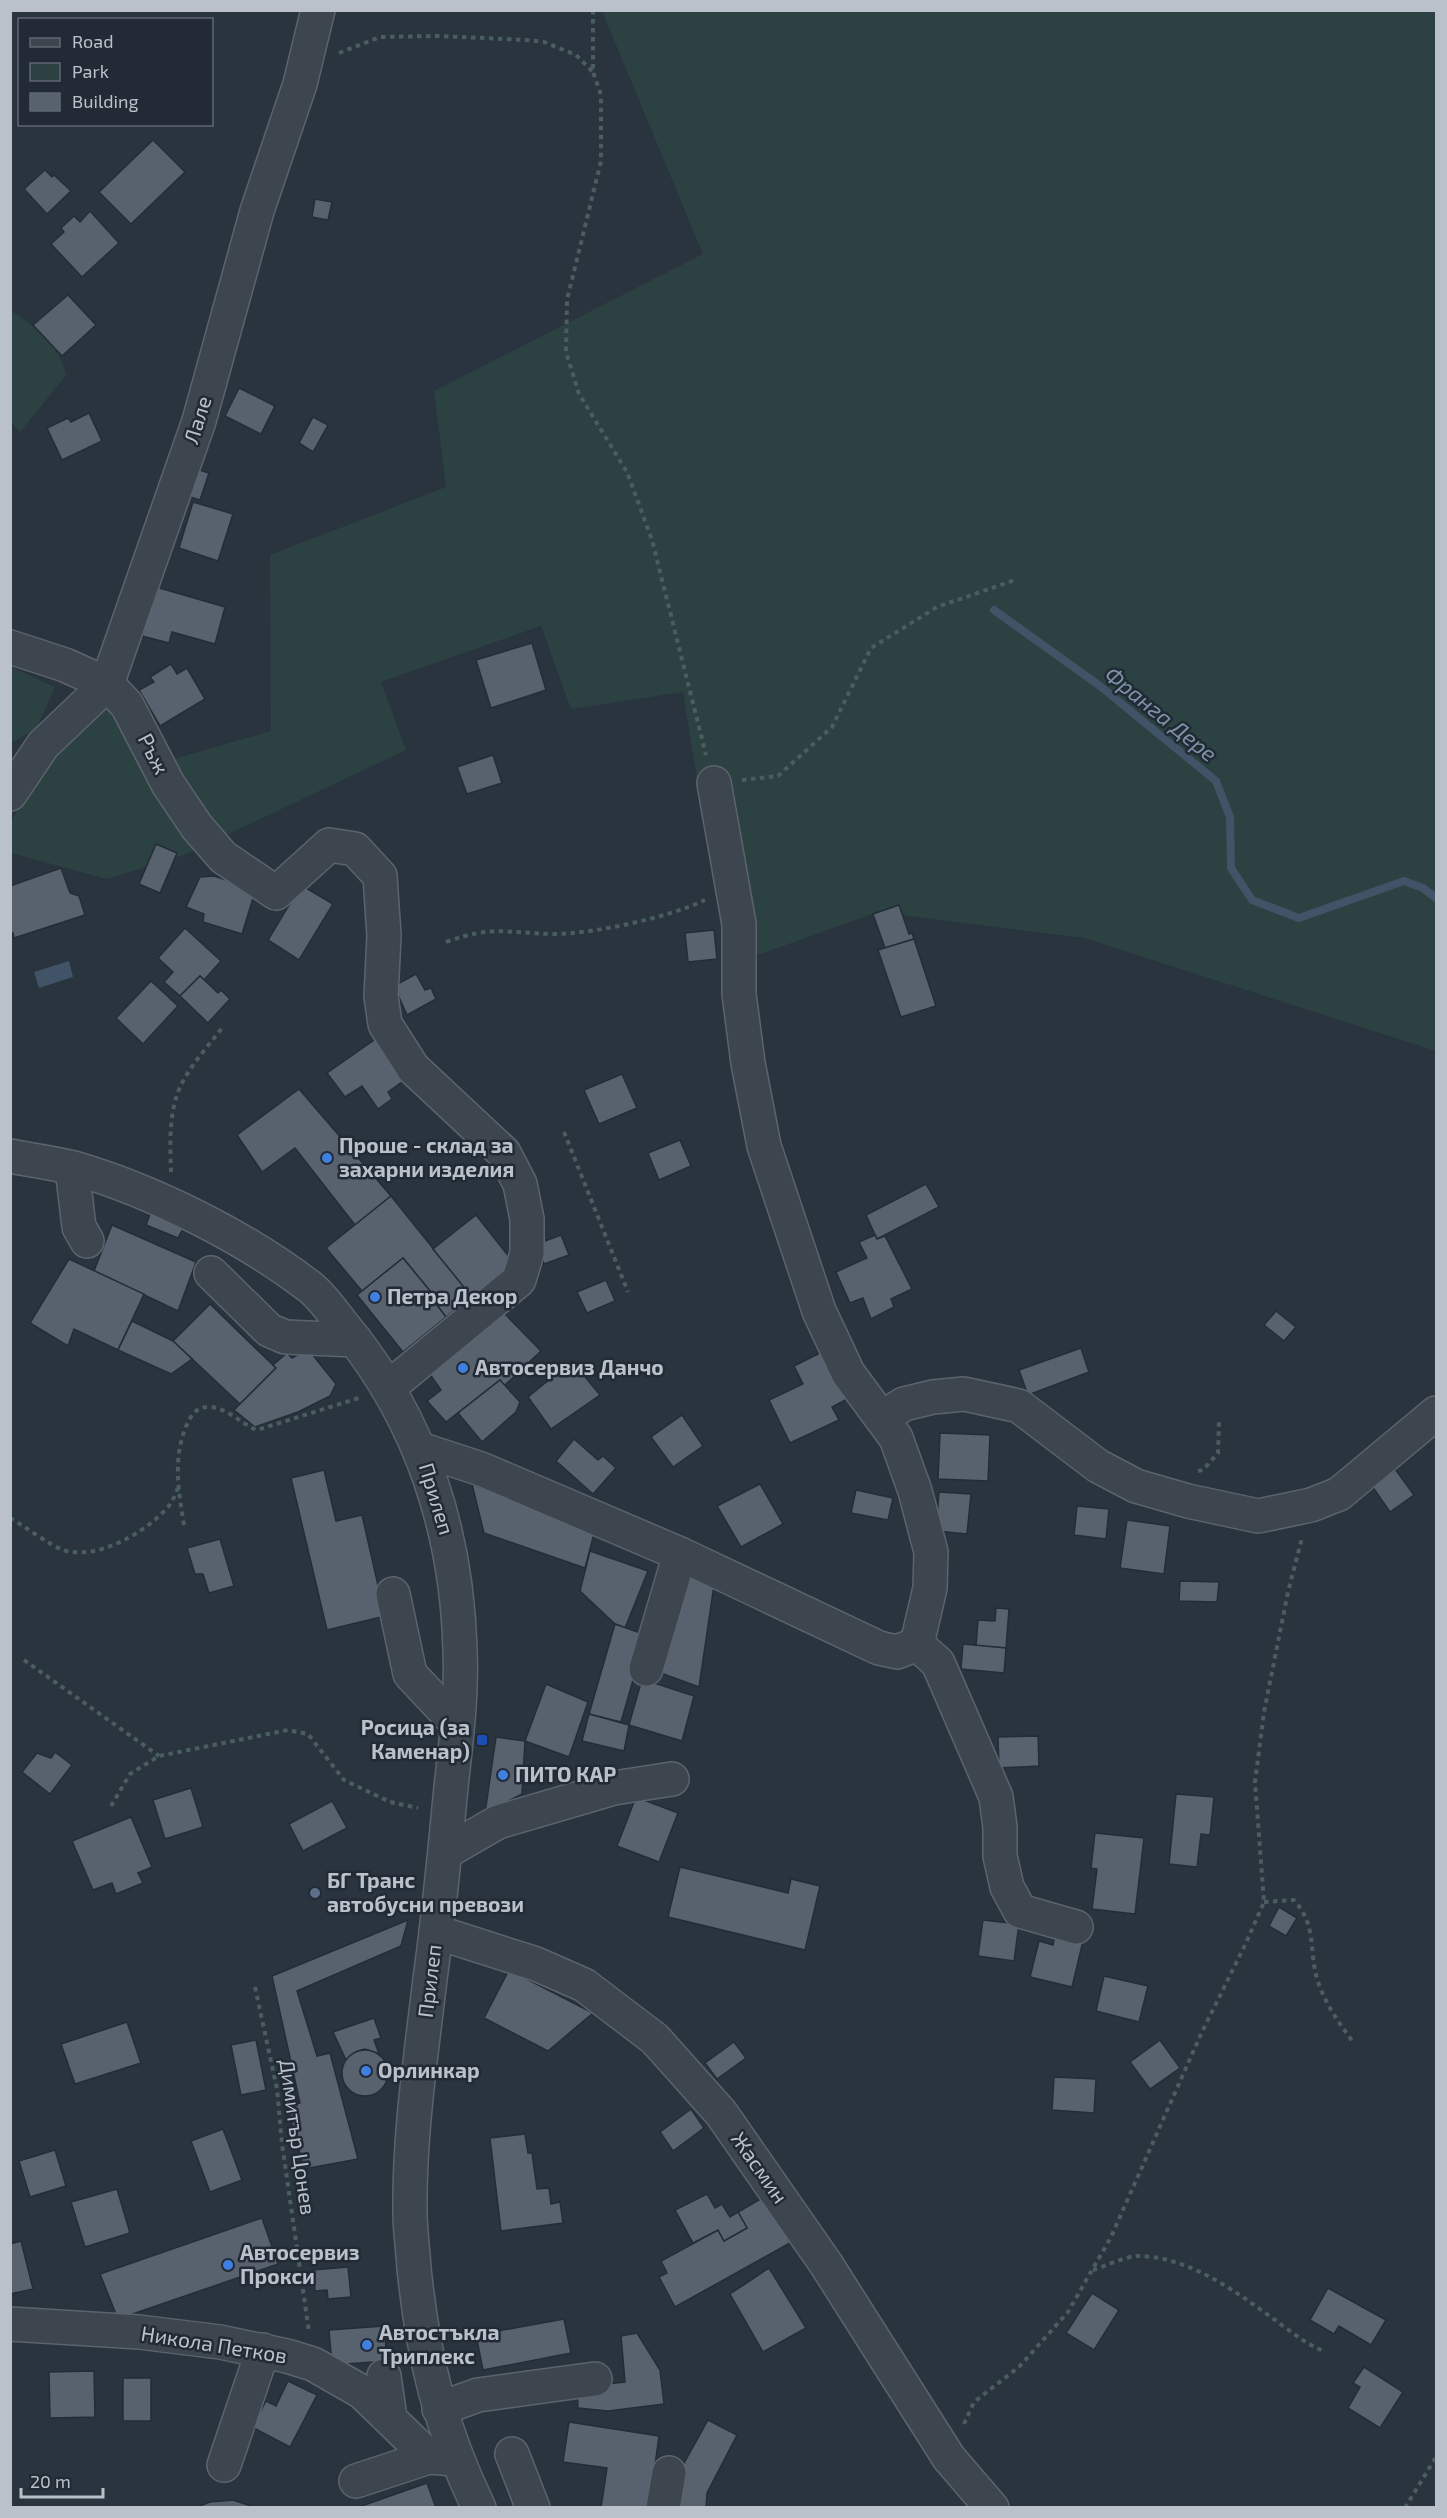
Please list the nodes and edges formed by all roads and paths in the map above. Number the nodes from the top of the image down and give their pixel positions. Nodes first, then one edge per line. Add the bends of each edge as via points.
1 (318, 10) edge
2 (593, 10) edge
3 (593, 72) junction
4 (303, 75) junction
5 (1015, 580) dead end
6 (10, 647) edge
7 (107, 684) junction
8 (714, 783) junction
9 (10, 794) edge
10 (732, 884) junction
11 (446, 942) dead end
12 (222, 1028) dead end
13 (564, 1132) dead end
14 (10, 1156) edge
15 (72, 1168) junction
16 (173, 1207) junction
17 (87, 1241) dead end
18 (211, 1273) dead end
19 (628, 1292) dead end
20 (355, 1340) junction
21 (388, 1388) junction
22 (1437, 1413) edge
23 (882, 1418) junction
24 (1219, 1421) dead end
25 (420, 1449) junction
26 (1194, 1472) dead end
27 (178, 1487) junction
28 (1311, 1505) junction
29 (10, 1518) edge
30 (184, 1525) dead end
31 (680, 1554) junction
32 (393, 1594) dead end
33 (917, 1644) junction
34 (24, 1660) dead end
35 (646, 1668) dead end
36 (457, 1724) junction
37 (159, 1756) junction
38 (672, 1779) dead end
39 (111, 1806) dead end
40 (449, 1813) junction
41 (446, 1852) junction
42 (1264, 1902) junction
43 (1076, 1927) dead end
44 (436, 1932) junction
45 (255, 1987) dead end
46 (1353, 2042) dead end
47 (1092, 2270) junction
48 (10, 2324) edge
49 (263, 2350) junction
50 (1323, 2350) dead end
51 (313, 2364) junction
52 (384, 2376) dead end
53 (595, 2379) dead end
54 (439, 2409) junction
55 (390, 2418) junction
56 (512, 2454) dead end
57 (1437, 2457) edge
58 (442, 2458) junction
59 (949, 2458) junction
60 (224, 2465) dead end
61 (669, 2473) dead end
62 (356, 2481) dead end
63 (479, 2508) edge
64 (533, 2508) edge
65 (663, 2508) edge
66 (992, 2508) edge
67 (1405, 2508) edge

1 - 4 street, Лале
2 - 3 path
3 - 4 path via 576,55 544,42 439,36 380,37 346,49
3 - 8 path via 601,95 601,161 567,300 566,352 579,394 627,472 652,540
4 - 7 street, Лале via 257,211 199,421
5 - 8 path via 937,606 871,648 832,727 778,776
6 - 7 street, Ръж
7 - 9 street, Лале via 43,746
7 - 21 street, Ръж via 127,705 168,784 196,827 223,857 276,893 329,845 355,849 380,876 384,936 381,996 385,1024 413,1068 504,1153 520,1184 527,1219 527,1253 519,1280
8 - 10 street
10 - 11 path via 681,912 600,929 555,934 496,929
10 - 23 street via 739,924 739,994 765,1146 819,1311 848,1373
12 - 16 path via 184,1078 176,1100 170,1135
13 - 19 path
14 - 15 street, Прилеп
15 - 16 street, Прилеп
15 - 17 street via 79,1227
16 - 20 street, Прилеп via 233,1238 314,1289
18 - 20 street via 268,1330 295,1338
20 - 21 street, Прилеп
21 - 25 street, Прилеп
21 - 27 path via 256,1430 230,1413 201,1408 193,1413 182,1434 177,1458
22 - 28 street via 1339,1494
23 - 28 street via 904,1404 964,1394 1019,1406 1098,1466 1136,1486 1258,1516
23 - 33 street via 896,1437 931,1552 930,1588
24 - 26 path via 1218,1453 1203,1470
25 - 31 street via 481,1468
25 - 36 street, Прилеп via 451,1549 460,1651
27 - 29 path via 168,1507 151,1523 107,1547 79,1553 61,1549
27 - 30 path
28 - 42 path via 1288,1592 1264,1712 1255,1782
31 - 33 street via 879,1648 897,1652
31 - 35 street
32 - 36 street via 410,1674
33 - 43 street via 938,1663 996,1797 1000,1856 1011,1895 1020,1911
34 - 37 path
36 - 40 street, Прилеп
37 - 39 path via 130,1774
37 - 40 path via 288,1731 309,1734 344,1780 390,1802
38 - 41 street via 614,1788 498,1822
40 - 41 street, Прилеп
41 - 44 street, Прилеп
42 - 46 path via 1294,1899 1306,1913 1317,1980 1331,2013
42 - 47 path via 1111,2237
44 - 54 street, Прилеп via 418,2079 409,2216 426,2355
44 - 59 street, Жасмин via 536,1964 584,1985 655,2039 720,2113 747,2151 826,2264
45 - 51 path, Димитър Цонев via 277,2089
47 - 50 path via 1134,2256 1167,2259 1213,2280
47 - 59 path via 1068,2312 1019,2367 974,2402
48 - 49 street, Никола Петков via 139,2332
49 - 51 street, Никола Петков
49 - 60 street
51 - 55 street, Никола Петков via 362,2392
52 - 55 street
53 - 54 street via 478,2395
54 - 58 street, Прилеп
55 - 58 street, Никола Петков
56 - 64 street
57 - 67 path
58 - 62 street
58 - 63 street, Прилеп
59 - 66 street, Жасмин
61 - 65 street

